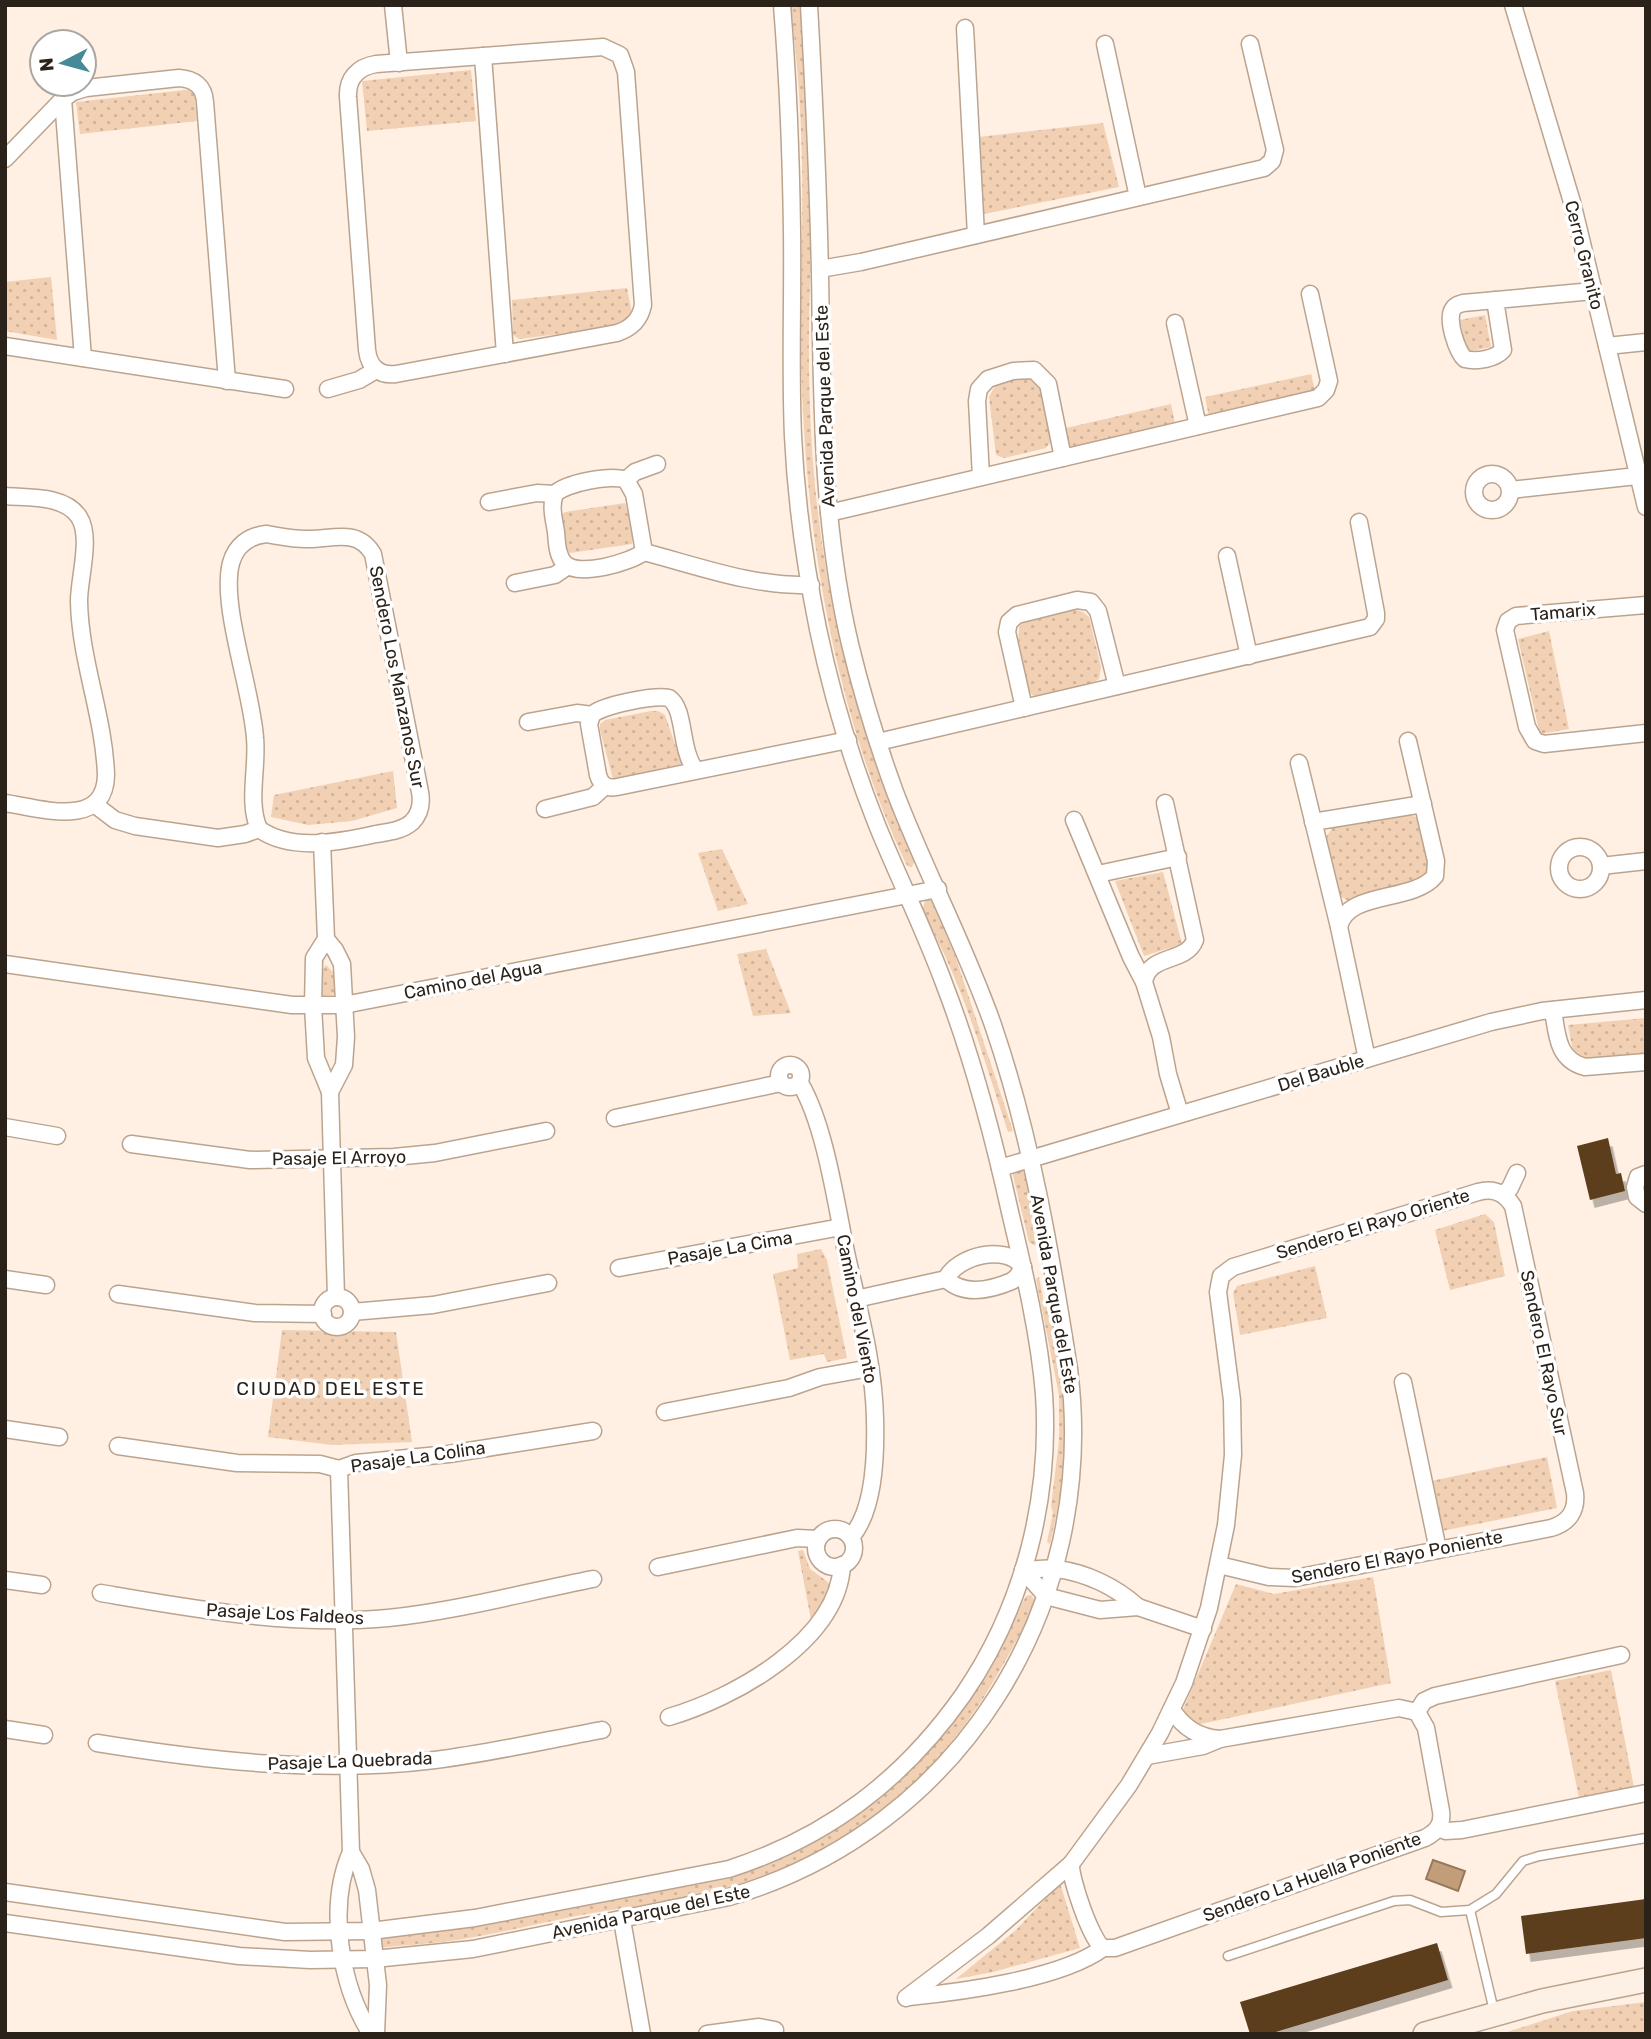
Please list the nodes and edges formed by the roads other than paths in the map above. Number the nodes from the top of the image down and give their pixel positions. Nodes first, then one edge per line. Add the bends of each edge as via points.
1 (393, 5) edge
2 (782, 5) edge
3 (809, 5) edge
4 (1513, 5) edge
5 (965, 28) dead end
6 (1105, 44) dead end
7 (1250, 44) dead end
8 (483, 56) junction
9 (399, 62) junction
10 (63, 99) junction
11 (5, 159) edge
12 (1138, 197) junction
13 (976, 236) junction
14 (820, 269) junction
15 (1594, 291) junction
16 (1310, 293) dead end
17 (1495, 300) dead end
18 (1175, 323) dead end
19 (1646, 342) edge
20 (5, 346) edge
21 (1607, 346) junction
22 (505, 354) junction
23 (83, 358) junction
24 (376, 370) junction
25 (227, 381) junction
26 (285, 389) dead end
27 (328, 389) dead end
28 (1198, 426) junction
29 (1063, 458) junction
30 (657, 464) dead end
31 (1642, 475) edge
32 (981, 477) junction
33 (626, 480) junction
34 (1510, 490) dead end
35 (555, 494) junction
36 (5, 496) edge
37 (489, 502) dead end
38 (1646, 508) edge
39 (829, 513) junction
40 (1359, 522) dead end
41 (644, 552) junction
42 (1227, 556) dead end
43 (568, 566) junction
44 (515, 583) dead end
45 (811, 585) junction
46 (1646, 605) edge
47 (1249, 656) junction
48 (1117, 687) junction
49 (1024, 708) junction
50 (592, 715) junction
51 (528, 722) dead end
52 (1646, 733) edge
53 (848, 740) junction
54 (1408, 741) dead end
55 (878, 742) junction
56 (1299, 763) dead end
57 (696, 771) junction
58 (605, 786) junction
59 (5, 803) edge
60 (1165, 803) dead end
61 (94, 804) junction
62 (1423, 804) junction
63 (545, 809) dead end
64 (1074, 820) dead end
65 (1313, 822) junction
66 (259, 829) junction
67 (322, 842) junction
68 (1178, 857) junction
69 (1646, 861) edge
70 (1601, 866) dead end
71 (1098, 874) junction
72 (938, 888) junction
73 (907, 894) junction
74 (1339, 927) junction
75 (326, 939) junction
76 (5, 964) edge
77 (1144, 982) junction
78 (1646, 1000) edge
79 (344, 1005) junction
80 (313, 1006) junction
81 (1553, 1010) junction
82 (1367, 1059) junction
83 (1646, 1062) edge
84 (330, 1091) junction
85 (1180, 1114) junction
86 (615, 1118) dead end
87 (5, 1127) edge
88 (546, 1132) dead end
89 (57, 1136) dead end
90 (131, 1144) dead end
91 (332, 1158) junction
92 (1030, 1160) junction
93 (1000, 1168) junction
94 (1517, 1173) dead end
95 (1646, 1174) edge
96 (1504, 1194) junction
97 (1646, 1204) edge
98 (841, 1227) junction
99 (1051, 1262) junction
100 (1023, 1267) junction
101 (619, 1268) dead end
102 (5, 1279) edge
103 (946, 1279) junction
104 (548, 1283) dead end
105 (46, 1285) dead end
106 (118, 1294) dead end
107 (336, 1297) junction
108 (856, 1299) junction
109 (352, 1312) junction
110 (323, 1314) junction
111 (870, 1368) junction
112 (1403, 1382) dead end
113 (665, 1412) dead end
114 (5, 1429) edge
115 (593, 1431) dead end
116 (59, 1437) dead end
117 (117, 1446) dead end
118 (339, 1469) junction
119 (1572, 1515) joint
120 (851, 1537) junction
121 (818, 1539) junction
122 (1438, 1550) junction
123 (842, 1565) junction
124 (1219, 1565) junction
125 (659, 1567) dead end
126 (1056, 1568) junction
127 (1023, 1570) junction
128 (593, 1579) dead end
129 (5, 1580) edge
130 (42, 1585) dead end
131 (101, 1593) dead end
132 (1046, 1596) junction
133 (1138, 1608) junction
134 (344, 1619) junction
135 (1203, 1629) junction
136 (1621, 1655) dead end
137 (1172, 1710) junction
138 (1417, 1712) junction
139 (669, 1717) dead end
140 (5, 1729) edge
141 (602, 1730) dead end
142 (44, 1735) dead end
143 (1220, 1739) junction
144 (97, 1743) dead end
145 (1147, 1756) junction
146 (348, 1765) junction
147 (1646, 1793) edge
148 (1438, 1828) junction
149 (1646, 1838) edge
150 (351, 1852) junction
151 (1071, 1864) junction
152 (5, 1892) edge
153 (1469, 1910) junction
154 (622, 1920) junction
155 (5, 1923) edge
156 (340, 1931) junction
157 (371, 1931) junction
158 (1103, 1948) junction
159 (1228, 1956) dead end
160 (374, 1959) junction
161 (343, 1960) junction
162 (1646, 1980) edge
163 (1495, 2014) junction
164 (775, 2030) dead end
165 (374, 2034) edge
166 (642, 2034) edge
167 (707, 2034) edge
168 (1425, 2034) edge

1 - 9 street
2 - 45 street, Avenida Parque del Este via 791,169 793,437
3 - 14 street, Avenida Parque del Este
4 - 15 street, Cerro Granito
5 - 13 street
6 - 12 street
7 - 12 street via 1274,145 1272,161 1259,170
8 - 9 street
8 - 22 street
8 - 22 street via 603,47 620,55 626,72 643,305 639,319 626,330
9 - 24 street via 368,65 355,74 348,89 368,358
10 - 11 street
10 - 23 street
10 - 25 street via 79,89 179,79 192,80 202,89
12 - 13 street
13 - 14 street
14 - 39 street, Avenida Parque del Este via 821,412
15 - 17 street
15 - 21 street, Cerro Granito
16 - 28 street via 1328,376 1322,395
18 - 28 street
19 - 21 street
20 - 23 street
21 - 31 street, Cerro Granito
22 - 24 street via 396,374
23 - 25 street
24 - 27 street
25 - 26 street
28 - 29 street
29 - 32 street
29 - 32 street via 1048,383 1034,370 1013,371 988,379 979,389
30 - 33 street
31 - 34 street
31 - 38 street, Cerro Granito
32 - 39 street
33 - 35 street via 612,477 569,485
33 - 41 street via 634,494
35 - 37 street
35 - 43 street via 552,508 559,553
36 - 61 street via 66,504 79,516 85,534 81,624 106,783
39 - 55 street, Avenida Parque del Este via 849,641
40 - 47 street via 1377,613 1374,623 1365,629
41 - 43 street via 617,564 578,570
41 - 45 street via 751,580
42 - 47 street
43 - 44 street via 555,575
45 - 53 street, Avenida Parque del Este
46 - 52 street, Tamarix via 1512,618 1506,625 1528,732 1539,743
47 - 48 street
48 - 49 street
48 - 49 street via 1097,611 1091,602 1077,600 1022,613 1009,622 1007,632
49 - 55 street
50 - 51 street via 577,713
50 - 57 street via 604,708 668,698 678,709 685,750
50 - 58 street via 589,724 598,775
53 - 57 street
53 - 73 street, Avenida Parque del Este
54 - 62 street
55 - 72 street, Avenida Parque del Este
56 - 65 street
57 - 58 street via 617,788
58 - 63 street via 593,797
59 - 61 street via 72,813
60 - 68 street
61 - 66 street via 125,824 182,833 218,838
62 - 65 street
62 - 74 street via 1435,876 1423,887 1350,908
64 - 71 street
65 - 74 street
66 - 67 street via 277,838
66 - 67 street, Sendero Los Manzanos Sur via 254,815 253,714 232,612 231,564 239,547 251,537 346,536 369,547 375,563 421,800 411,823 394,831
67 - 75 street
68 - 71 street
68 - 77 street via 1195,940 1189,950 1155,964
69 - 70 street
71 - 77 street
72 - 73 street, Camino del Agua
72 - 92 street, Avenida Parque del Este via 993,1024
73 - 79 street, Camino del Agua
73 - 93 street, Avenida Parque del Este via 960,1026
74 - 82 street
75 - 79 street via 342,964
75 - 80 street via 314,958
76 - 80 street, Camino del Agua
77 - 85 street
78 - 81 street, Del Bauble
79 - 80 street, Camino del Agua
79 - 84 street via 344,1065
80 - 84 street via 316,1058
81 - 82 street, Del Bauble via 1491,1022
81 - 83 street via 1560,1048 1577,1065
82 - 85 street, Del Bauble
84 - 91 street
85 - 92 street, Del Bauble
86 - 98 street, Camino del Viento via 781,1083 790,1088 800,1083 815,1117
87 - 89 street
88 - 91 street, Pasaje El Arroyo via 414,1156
90 - 91 street, Pasaje El Arroyo via 227,1158
91 - 107 street
92 - 93 street, Del Bauble
92 - 99 street, Avenida Parque del Este
93 - 100 street, Avenida Parque del Este
94 - 96 street
95 - 97 street via 1638,1177 1634,1187 1637,1198
96 - 119 street, Sendero El Rayo Sur via 1513,1206 1575,1493
96 - 124 street, Sendero El Rayo Oriente via 1478,1192 1233,1267 1221,1276 1218,1292 1233,1424 1231,1485
98 - 101 street, Pasaje La Cima
98 - 108 street, Camino del Viento
99 - 100 street
99 - 126 street, Avenida Parque del Este via 1069,1368 1073,1426 1072,1478
100 - 103 street via 1012,1281 975,1290 960,1289
100 - 103 street via 1013,1256 998,1254 960,1263
100 - 127 street, Avenida Parque del Este via 1040,1358 1045,1430 1039,1501
102 - 105 street
103 - 108 street
104 - 109 street via 433,1305
106 - 110 street via 255,1313
107 - 109 street via 349,1303
107 - 110 street via 327,1301
108 - 111 street, Camino del Viento
109 - 110 street via 348,1321 335,1326 327,1323
111 - 113 street
111 - 120 street, Camino del Viento via 874,1467 866,1508
112 - 122 street
114 - 116 street
115 - 118 street, Pasaje La Colina
117 - 118 street, Pasaje La Colina via 237,1463 320,1464
118 - 134 street
119 - 122 street, Sendero El Rayo Poniente via 1559,1526
120 - 121 street via 831,1529
120 - 123 street via 853,1553
121 - 123 street via 816,1550 821,1560 831,1566
121 - 125 street via 797,1538
122 - 124 street, Sendero El Rayo Poniente via 1295,1578
123 - 139 street via 829,1607 778,1663 734,1692
124 - 135 street
126 - 127 street
126 - 132 street, Avenida Parque del Este
126 - 133 street via 1110,1585
127 - 132 street
127 - 157 street, Avenida Parque del Este via 996,1639 945,1719 898,1770 821,1830 761,1859 705,1875 465,1920
128 - 134 street, Pasaje Los Faldeos via 427,1612
129 - 130 street
131 - 134 street, Pasaje Los Faldeos via 225,1612
132 - 133 street via 1100,1609
132 - 154 street, Avenida Parque del Este via 1018,1660 978,1724 930,1780 881,1822 815,1865 761,1888
133 - 135 street
134 - 146 street
135 - 137 street
136 - 138 street via 1435,1696 1424,1701
137 - 143 street via 1189,1730
137 - 145 street
138 - 143 street via 1399,1708
138 - 148 street via 1429,1742 1441,1811
140 - 142 street
141 - 146 street, Pasaje La Quebrada via 435,1760
143 - 145 street
144 - 146 street, Pasaje La Quebrada via 240,1763
145 - 151 street
146 - 150 street
147 - 148 street, Sendero La Huella Poniente via 1462,1830
148 - 158 street, Sendero La Huella Poniente via 1399,1847 1115,1948
149 - 153 lane via 1523,1861 1496,1894
150 - 156 street via 338,1894
150 - 157 street via 367,1890
151 - 158 street via 1095,1939
151 - 158 street, Sendero La Huella Poniente via 988,1936 906,1998 1007,1982 1070,1964
152 - 156 street, Avenida Parque del Este via 285,1932
153 - 159 lane via 1441,1912 1410,1900 1394,1901
153 - 163 lane
154 - 160 street, Avenida Parque del Este via 473,1949
154 - 166 street
155 - 161 street, Avenida Parque del Este via 226,1954
156 - 157 street, Avenida Parque del Este
156 - 161 street
157 - 160 street
160 - 161 street, Avenida Parque del Este
160 - 165 street via 378,1995
161 - 165 street via 350,1993
162 - 163 street
163 - 168 street
164 - 167 street via 759,2027

